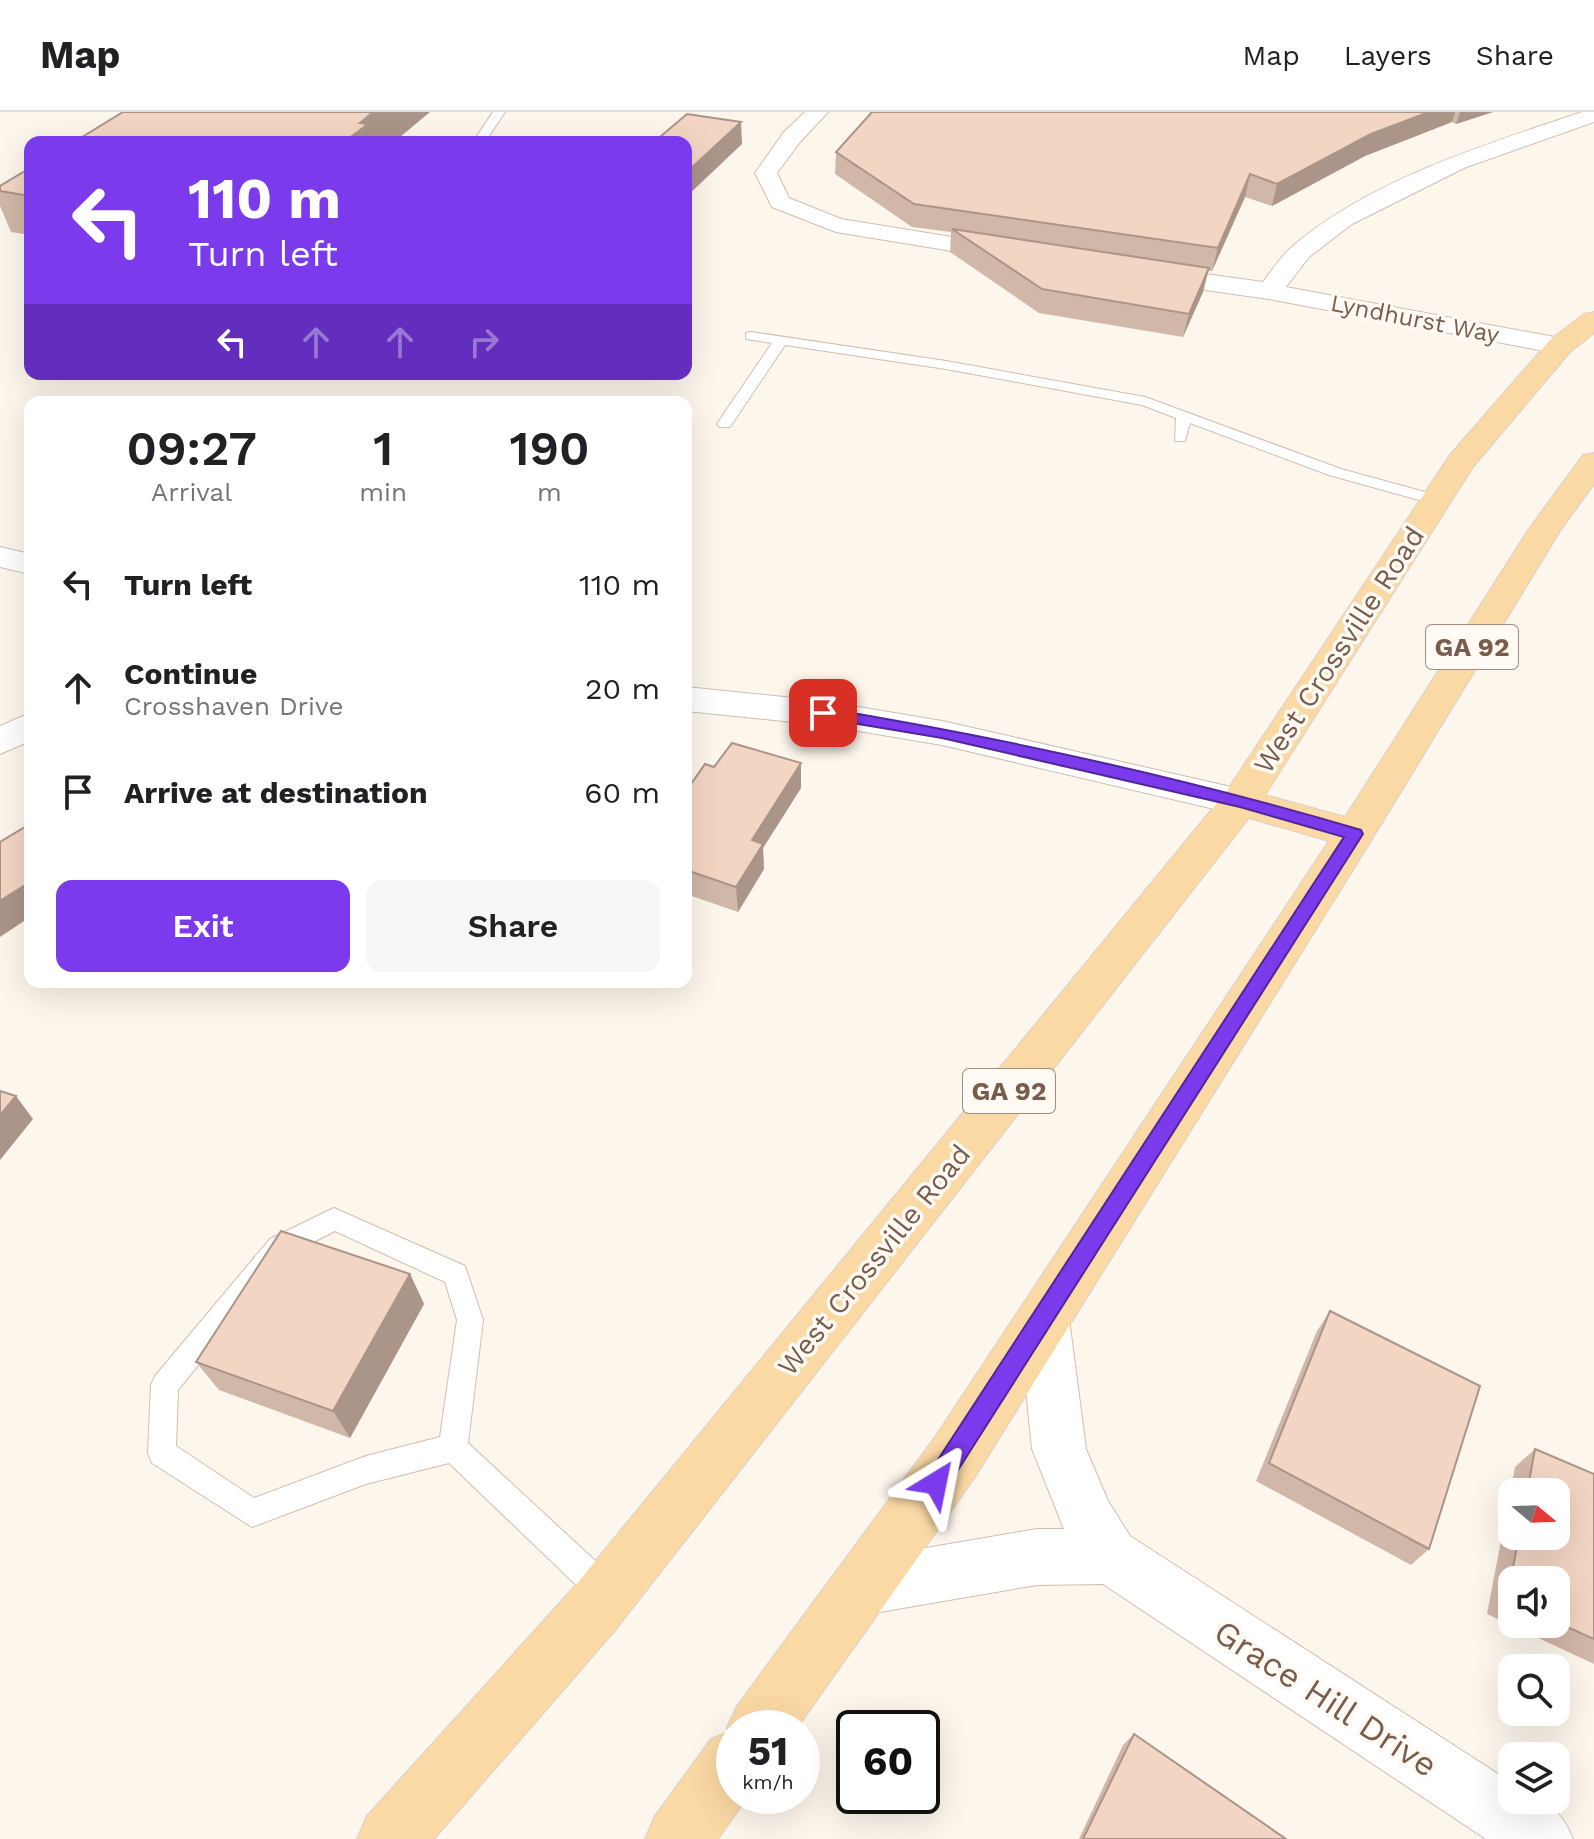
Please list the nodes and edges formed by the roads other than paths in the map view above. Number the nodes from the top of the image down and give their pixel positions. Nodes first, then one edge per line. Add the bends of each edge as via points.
1 (499, 112) edge
2 (817, 112) edge
3 (1594, 115) edge
4 (483, 136) edge
5 (1027, 256) edge
6 (1117, 269) edge
7 (1269, 291) junction
8 (1577, 333) edge
9 (751, 336) dead end
10 (781, 341) junction
11 (1184, 414) junction
12 (725, 424) dead end
13 (1180, 438) dead end
14 (1594, 462) edge
15 (1437, 500) junction
16 (0, 557) edge
17 (24, 563) edge
18 (692, 700) edge
19 (24, 728) edge
20 (0, 742) edge
21 (1240, 802) junction
22 (1355, 834) junction
23 (1044, 1319) junction
24 (453, 1448) junction
25 (1110, 1556) junction
26 (862, 1587) junction
27 (607, 1593) junction
28 (772, 1710) edge
29 (716, 1787) edge
30 (390, 1839) edge
31 (678, 1839) edge
32 (1542, 1839) edge

1 - 4 lane
2 - 5 street via 766,173 780,202 836,225
3 - 7 street via 1456,163 1344,219 1300,252
6 - 7 street, Lyndhurst Way
7 - 8 street, Lyndhurst Way
8 - 15 main road, West Crossville Road / GA 92 via 1461,462
9 - 10 lane
10 - 11 lane via 961,367 1145,401
10 - 12 lane
11 - 13 lane
11 - 15 lane via 1335,472
14 - 22 main road, GA 92 via 1545,529
15 - 21 main road, West Crossville Road / GA 92
16 - 17 street
18 - 21 street via 823,713 942,733
19 - 20 street
21 - 22 main road
21 - 27 main road, West Crossville Road / GA 92
22 - 23 main road, GA 92
23 - 25 street, Grace Hill Drive via 1059,1449 1088,1521
23 - 26 main road, GA 92
24 - 24 lane via 470,1320 456,1274 334,1219 279,1247 165,1385 162,1453 252,1513 366,1470
24 - 27 lane
25 - 26 street via 1037,1557
25 - 32 street, Grace Hill Drive
26 - 28 main road, GA 92
27 - 30 main road, West Crossville Road / GA 92
29 - 31 main road

